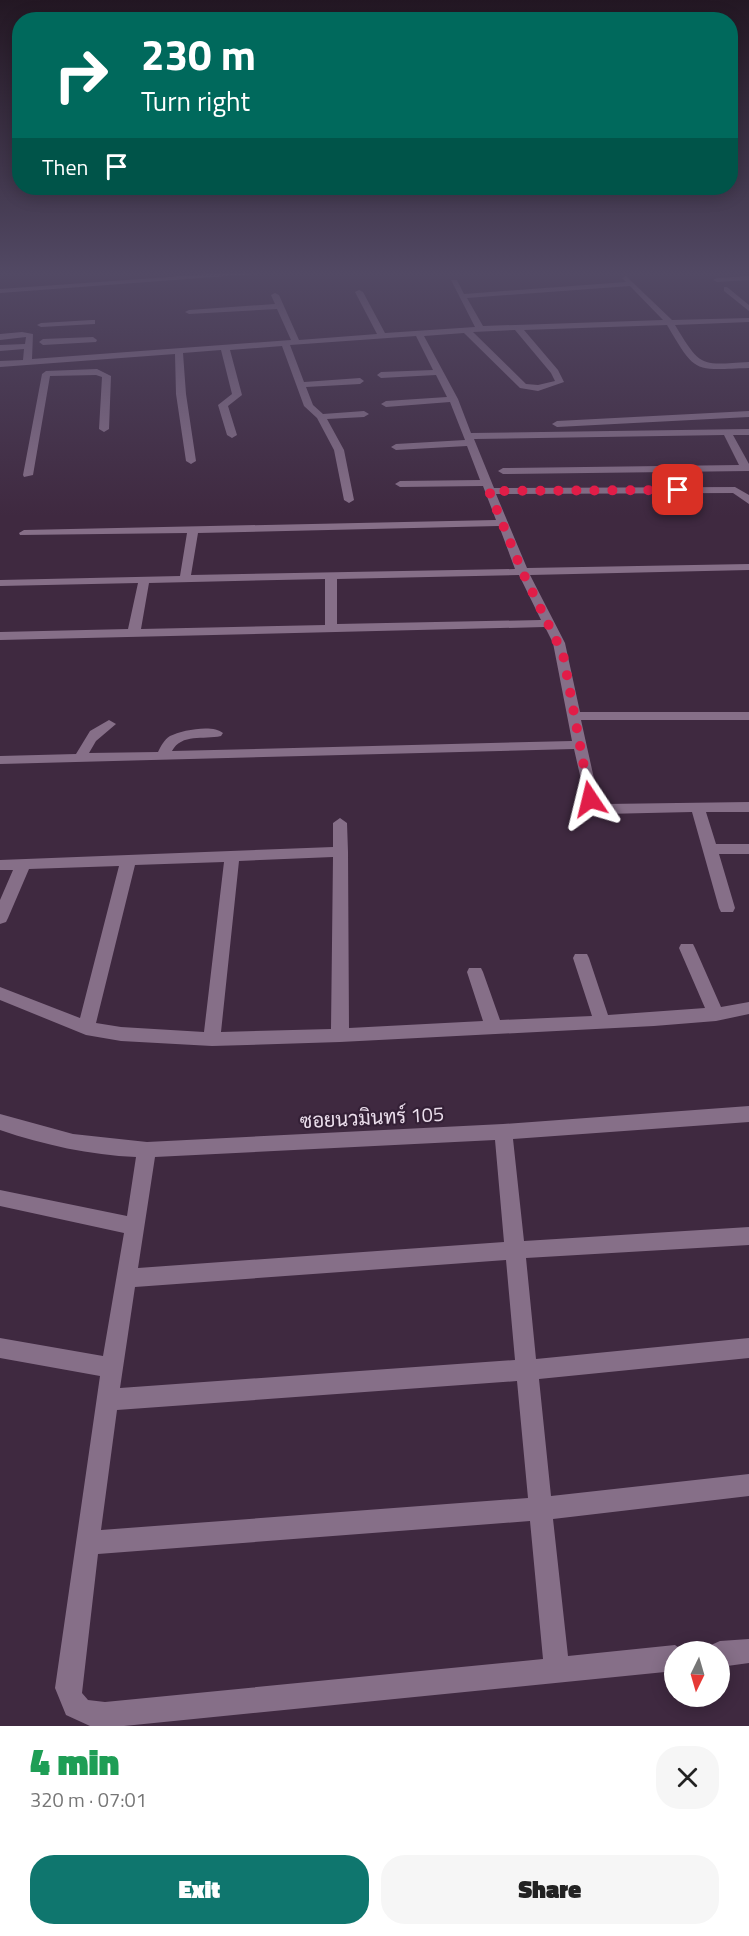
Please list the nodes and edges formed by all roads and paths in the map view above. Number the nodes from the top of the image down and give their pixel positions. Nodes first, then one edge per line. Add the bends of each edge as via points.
1 (20, 355) edge
2 (26, 355) edge
3 (30, 355) edge
4 (129, 355) edge
5 (179, 355) edge
6 (227, 355) edge
7 (294, 355) edge
8 (430, 355) edge
9 (489, 355) edge
10 (540, 355) edge
11 (689, 355) edge
12 (0, 356) edge
13 (94, 357) joint
14 (47, 360) junction
15 (0, 364) edge
16 (749, 365) edge
17 (439, 372) junction
18 (46, 374) junction
19 (381, 375) dead end
20 (360, 381) dead end
21 (302, 385) junction
22 (453, 399) junction
23 (386, 404) dead end
24 (364, 414) dead end
25 (749, 414) edge
26 (729, 415) junction
27 (700, 416) junction
28 (321, 417) junction
29 (104, 429) dead end
30 (564, 429) junction
31 (714, 432) junction
32 (726, 432) junction
33 (745, 432) edge
34 (232, 435) dead end
35 (469, 436) junction
36 (396, 447) dead end
37 (191, 461) dead end
38 (747, 468) edge
39 (503, 471) dead end
40 (28, 475) dead end
41 (400, 484) dead end
42 (488, 487) junction
43 (349, 500) dead end
44 (749, 501) edge
45 (502, 524) junction
46 (193, 530) junction
47 (24, 533) dead end
48 (749, 567) edge
49 (522, 571) junction
50 (331, 576) junction
51 (185, 579) junction
52 (144, 580) junction
53 (0, 583) edge
54 (549, 622) junction
55 (331, 628) junction
56 (134, 632) junction
57 (0, 636) edge
58 (574, 716) junction
59 (749, 716) edge
60 (109, 724) dead end
61 (216, 733) dead end
62 (580, 745) junction
63 (163, 756) junction
64 (81, 758) junction
65 (0, 760) edge
66 (749, 807) edge
67 (698, 808) junction
68 (340, 823) dead end
69 (710, 849) junction
70 (749, 849) edge
71 (341, 852) junction
72 (232, 857) junction
73 (128, 861) junction
74 (0, 865) edge
75 (23, 865) junction
76 (727, 908) dead end
77 (0, 918) edge
78 (687, 948) dead end
79 (581, 958) dead end
80 (475, 972) dead end
81 (0, 993) edge
82 (749, 1008) edge
83 (716, 1014) junction
84 (602, 1021) junction
85 (494, 1027) junction
86 (86, 1028) junction
87 (340, 1035) junction
88 (212, 1039) junction
89 (749, 1114) edge
90 (0, 1122) edge
91 (503, 1132) junction
92 (147, 1150) junction
93 (0, 1198) edge
94 (136, 1227) junction
95 (749, 1236) edge
96 (516, 1250) junction
97 (126, 1278) junction
98 (0, 1348) edge
99 (749, 1348) edge
100 (112, 1368) junction
101 (527, 1370) junction
102 (107, 1400) junction
103 (749, 1485) edge
104 (540, 1509) junction
105 (87, 1543) junction
106 (749, 1651) edge
107 (730, 1653) edge
108 (664, 1659) edge
109 (557, 1671) junction

1 - 12 street
2 - 15 street
3 - 14 street
4 - 13 street
5 - 37 street
6 - 34 street via 237,395 223,405
7 - 21 street
8 - 17 street
9 - 10 street via 522,386 560,382
11 - 16 street via 707,367
13 - 14 street
14 - 18 street
17 - 19 street
17 - 22 street
18 - 29 street via 96,372 107,376
18 - 40 street
20 - 21 street
21 - 28 street via 309,406
22 - 23 street
22 - 35 street
24 - 28 street
25 - 26 street
26 - 27 street
26 - 33 street
27 - 30 street
27 - 31 street
28 - 43 street via 339,450
30 - 31 street
30 - 35 street
31 - 32 street
32 - 33 street
32 - 38 street
35 - 36 street
35 - 42 street
38 - 39 street
41 - 42 street
42 - 44 street via 735,490
42 - 45 street
45 - 46 street
45 - 49 street
46 - 47 street
46 - 51 street
48 - 49 street
49 - 50 street
49 - 54 street
50 - 51 street
50 - 55 street
51 - 52 street
52 - 53 street
52 - 56 street
54 - 55 street
54 - 58 street via 563,654
55 - 56 street
56 - 57 street
58 - 59 street
58 - 62 street
60 - 64 street via 93,733
61 - 63 street via 172,739
62 - 63 street
62 - 67 street via 594,806
63 - 64 street
64 - 65 street
66 - 67 street
67 - 69 street
68 - 71 street
69 - 70 street
69 - 76 street
71 - 72 street
71 - 87 street
72 - 73 street
72 - 88 street
73 - 75 street
73 - 86 street
74 - 75 street
75 - 77 street
78 - 83 street
79 - 84 street
80 - 85 street
81 - 86 street
82 - 83 street
83 - 84 street
84 - 85 street
85 - 87 street
86 - 88 street
87 - 88 street
89 - 91 street, ซอยนวมินทร์ 105
90 - 92 street, ซอยนวมินทร์ 105 via 25,1132 96,1146
91 - 92 street, ซอยนวมินทร์ 105
91 - 96 street
92 - 94 street
93 - 94 street
94 - 97 street
95 - 96 street
96 - 97 street
96 - 101 street
97 - 100 street
98 - 100 street
99 - 101 street
100 - 102 street
101 - 102 street
101 - 104 street
102 - 105 street
103 - 104 street
104 - 105 street
104 - 109 street
105 - 109 street via 68,1688 69,1701 78,1711 105,1715
106 - 107 street
108 - 109 street

